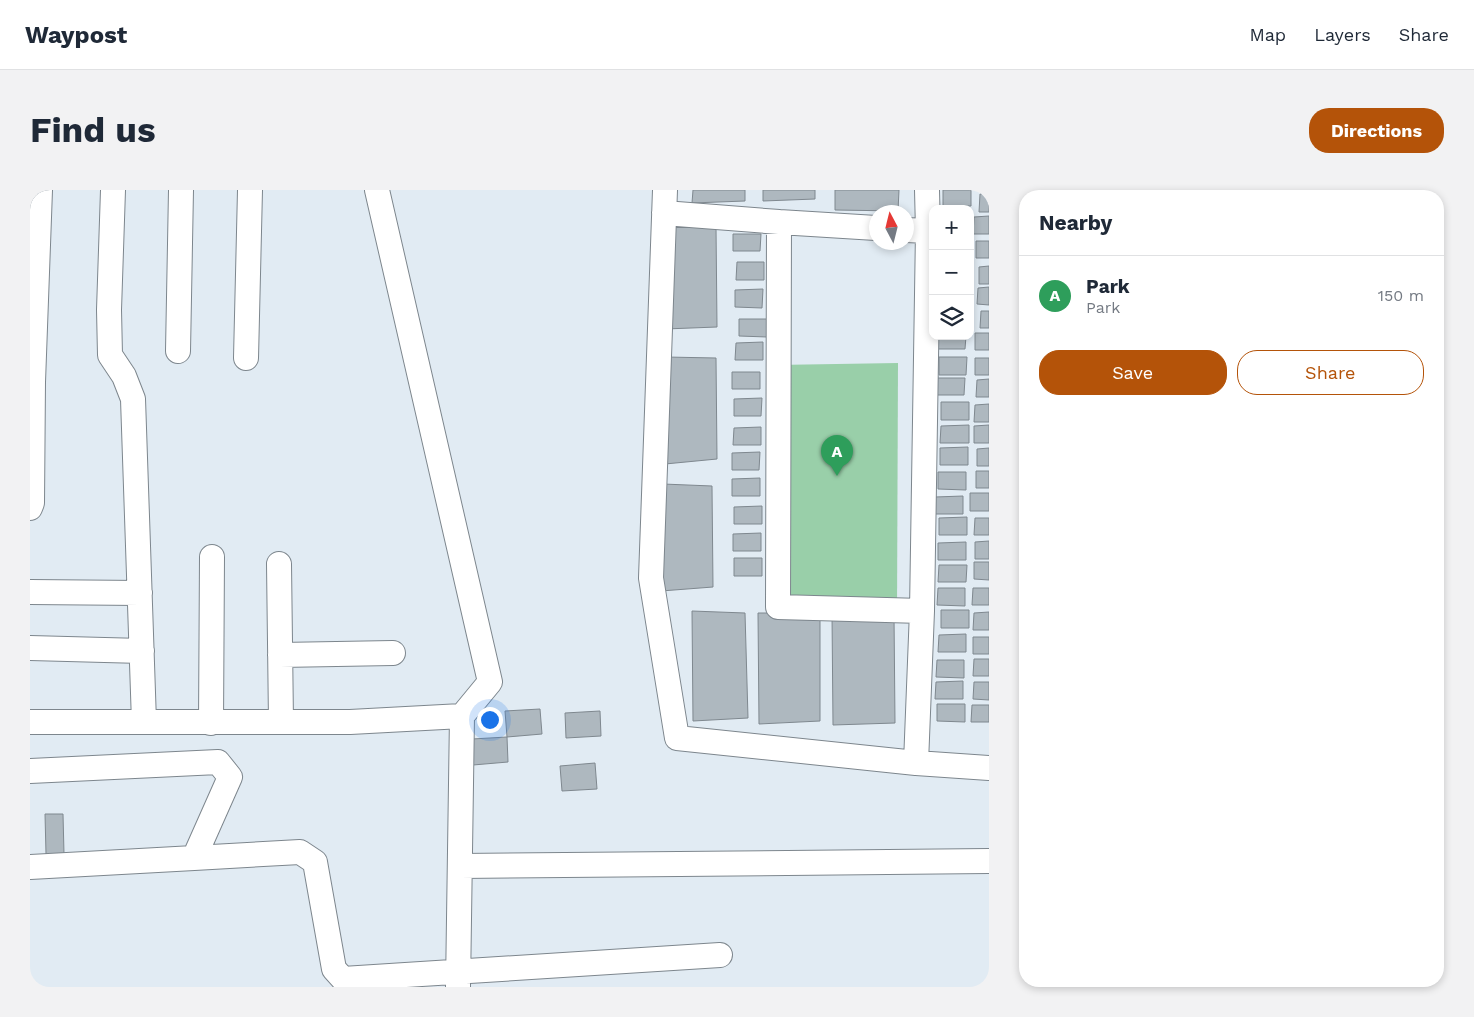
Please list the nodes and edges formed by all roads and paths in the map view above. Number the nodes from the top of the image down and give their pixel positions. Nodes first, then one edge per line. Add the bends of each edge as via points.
1 (113, 190) edge
2 (181, 190) edge
3 (250, 190) edge
4 (377, 190) edge
5 (665, 190) edge
6 (927, 190) edge
7 (37, 192) edge
8 (664, 213) junction
9 (779, 222) junction
10 (869, 228) edge
11 (917, 230) edge
12 (34, 252) edge
13 (32, 326) edge
14 (178, 351) dead end
15 (246, 358) dead end
16 (32, 382) edge
17 (31, 452) edge
18 (30, 508) edge
19 (212, 557) dead end
20 (279, 564) dead end
21 (30, 592) edge
22 (140, 593) junction
23 (922, 610) junction
24 (30, 648) edge
25 (142, 651) junction
26 (393, 654) dead end
27 (280, 655) junction
28 (462, 716) junction
29 (30, 722) edge
30 (144, 722) junction
31 (281, 722) junction
32 (211, 723) junction
33 (916, 764) junction
34 (989, 768) edge
35 (30, 770) edge
36 (194, 858) junction
37 (989, 861) edge
38 (460, 866) junction
39 (30, 867) edge
40 (720, 955) dead end
41 (458, 979) edge

1 - 22 street via 110,355 124,376 133,399
2 - 14 street
3 - 15 street
4 - 28 street via 490,682
5 - 8 street
6 - 11 street
7 - 12 street
8 - 9 street
8 - 33 street via 651,578 677,738
9 - 10 street
9 - 23 street via 778,608
11 - 23 street
12 - 13 street
13 - 16 street
16 - 17 street
17 - 18 street
19 - 32 street
20 - 27 street
21 - 22 street
22 - 25 street
23 - 33 street
24 - 25 street
25 - 30 street
26 - 27 street
27 - 31 street
28 - 31 street
28 - 38 street
29 - 30 street
30 - 32 street
31 - 32 street
33 - 34 street
35 - 36 street via 218,762 230,777
36 - 39 street
36 - 41 street via 300,852 315,862 334,969 343,979
37 - 38 street
38 - 41 street
40 - 41 street

